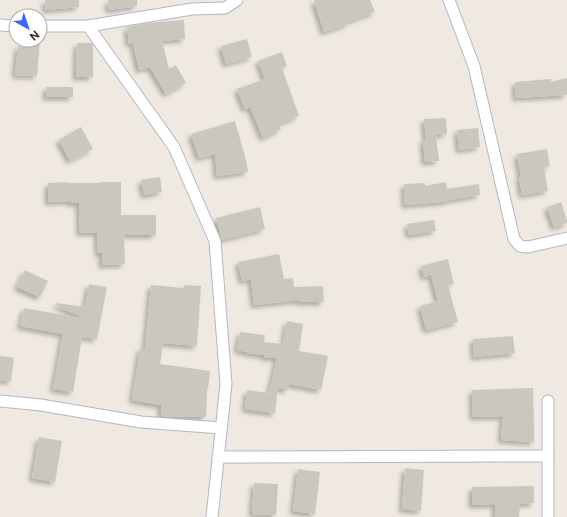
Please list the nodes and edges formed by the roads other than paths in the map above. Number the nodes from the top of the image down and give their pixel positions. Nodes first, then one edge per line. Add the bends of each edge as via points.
1 (237, 0) edge
2 (449, 0) edge
3 (48, 26) edge
4 (88, 26) junction
5 (567, 238) edge
6 (0, 401) edge
7 (548, 402) dead end
8 (221, 428) junction
9 (548, 456) junction
10 (218, 457) junction
11 (212, 517) edge
12 (548, 517) edge

1 - 4 street via 225,8 192,9
2 - 5 street via 474,66 514,239 520,246 528,248
3 - 4 street
4 - 8 street via 174,147 215,241 226,384
6 - 8 street via 41,405 141,422
7 - 9 street
8 - 10 street
9 - 10 street
9 - 12 street
10 - 11 street

